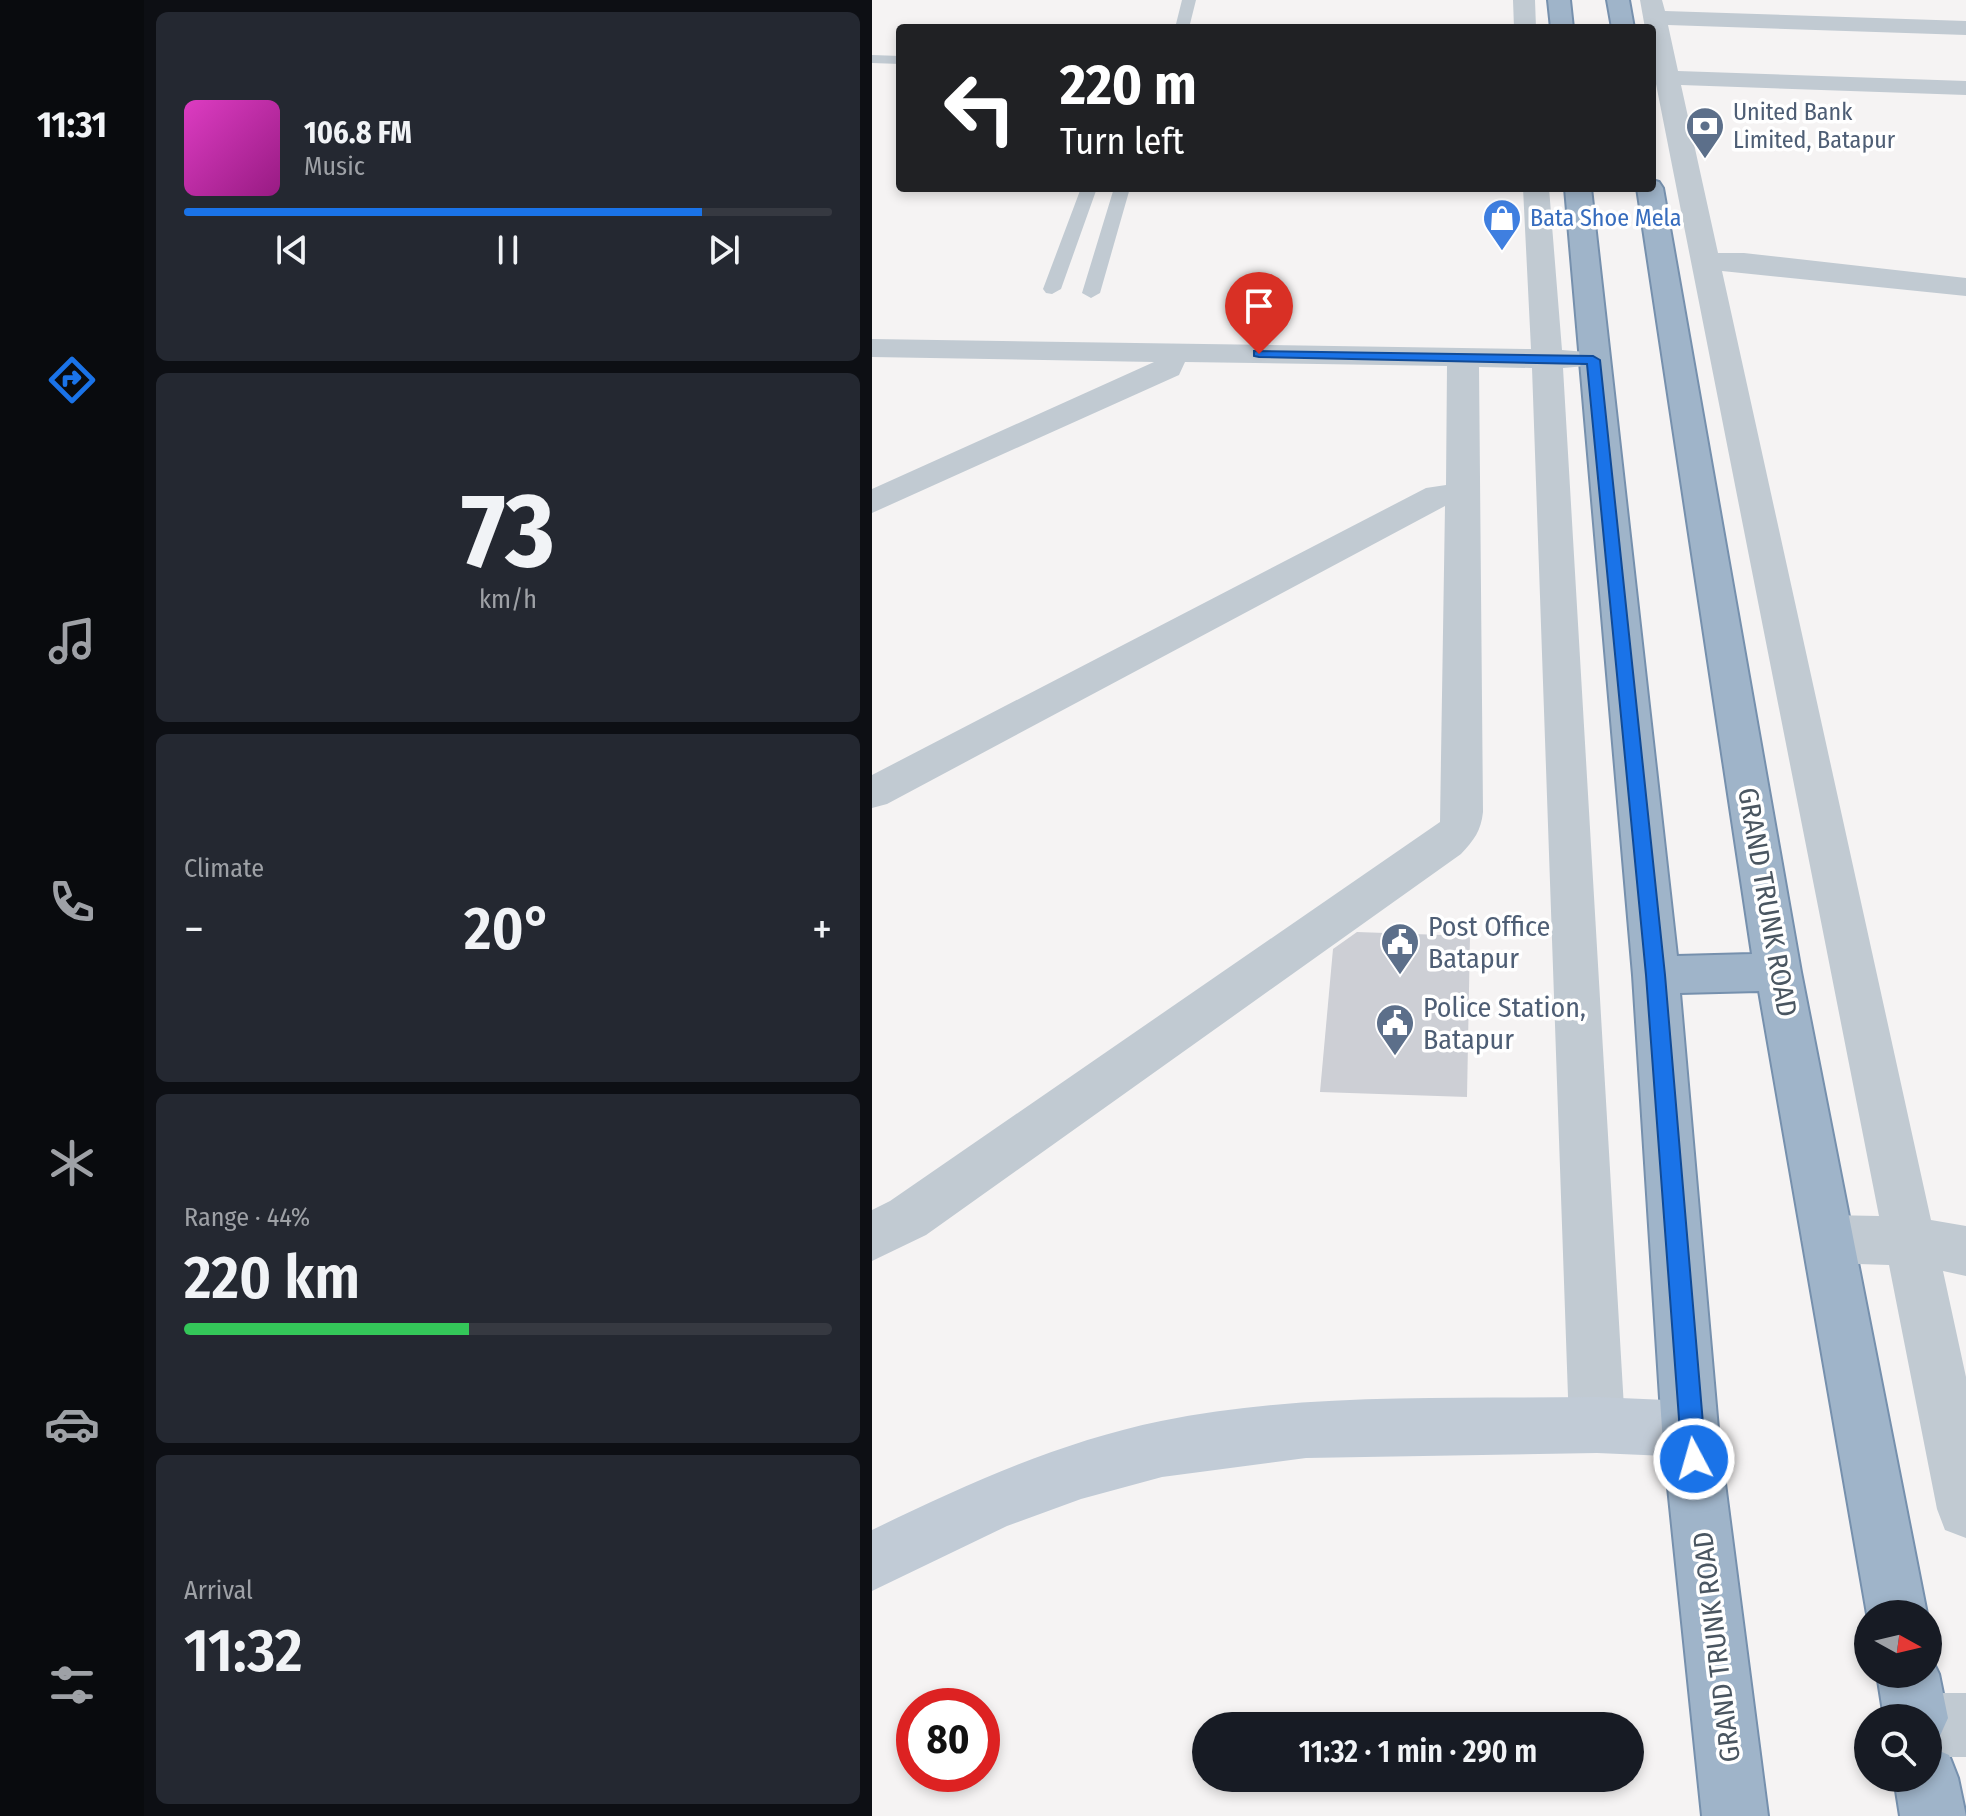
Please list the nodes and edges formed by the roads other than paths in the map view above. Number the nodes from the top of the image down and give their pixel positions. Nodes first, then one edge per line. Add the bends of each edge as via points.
1 (1189, 0) edge
2 (1524, 0) edge
3 (1559, 0) edge
4 (1618, 0) edge
5 (1643, 15) edge
6 (1183, 24) edge
7 (1525, 24) edge
8 (1562, 24) edge
9 (1966, 28) edge
10 (872, 59) edge
11 (896, 60) edge
12 (1660, 77) edge
13 (1966, 88) edge
14 (1088, 192) edge
15 (1121, 192) edge
16 (1536, 192) edge
17 (1578, 192) edge
18 (1651, 192) edge
19 (1705, 262) junction
20 (1966, 287) edge
21 (1052, 289) dead end
22 (1091, 293) dead end
23 (872, 348) edge
24 (1171, 352) junction
25 (1463, 358) junction
26 (1547, 359) junction
27 (1593, 360) junction
28 (1464, 496) junction
29 (872, 502) edge
30 (872, 793) edge
31 (1778, 972) junction
32 (1656, 975) junction
33 (872, 1237) edge
34 (1828, 1239) junction
35 (1912, 1241) junction
36 (1966, 1251) edge
37 (1597, 1425) junction
38 (1690, 1429) junction
39 (1966, 1509) edge
40 (872, 1561) edge
41 (1894, 1600) edge
42 (1966, 1725) edge
43 (1942, 1757) edge
44 (1734, 1801) edge

1 - 6 lane
2 - 7 street
3 - 8 highway
4 - 5 highway
5 - 9 street
10 - 11 lane
12 - 13 street
12 - 19 street
14 - 21 lane
15 - 22 lane
16 - 26 street
17 - 27 highway, GRAND TRUNK ROAD
18 - 31 highway, GRAND TRUNK ROAD
19 - 20 street
19 - 35 street
23 - 24 street
24 - 25 street
24 - 29 street via 1168,368
25 - 26 street
25 - 28 street
26 - 27 street
26 - 37 street
27 - 32 highway, GRAND TRUNK ROAD
28 - 30 street via 1438,495
28 - 33 street via 1460,828 908,1218
31 - 32 highway
31 - 34 highway, GRAND TRUNK ROAD
32 - 38 highway, GRAND TRUNK ROAD
34 - 35 street
34 - 41 highway, GRAND TRUNK ROAD
35 - 36 street
35 - 39 street
37 - 38 main road
37 - 40 main road via 1306,1430 1162,1449 1081,1470 994,1502
38 - 44 highway, GRAND TRUNK ROAD
42 - 43 street

